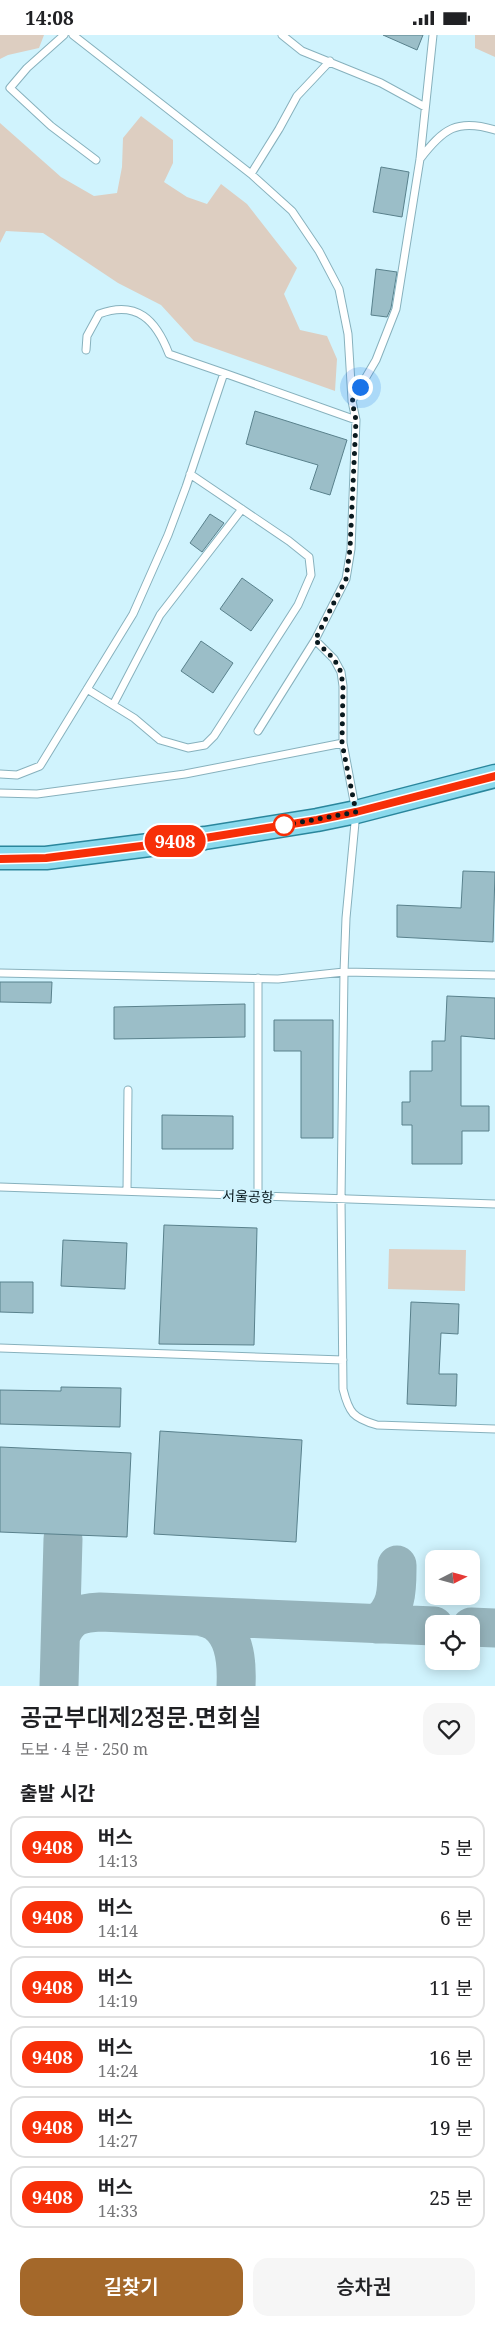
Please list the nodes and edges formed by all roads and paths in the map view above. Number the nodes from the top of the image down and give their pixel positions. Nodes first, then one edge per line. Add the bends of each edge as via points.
1 (64, 35) edge
2 (73, 35) edge
3 (282, 35) edge
4 (433, 35) edge
5 (330, 61) junction
6 (425, 107) junction
7 (495, 130) edge
8 (420, 159) junction
9 (96, 160) dead end
10 (251, 175) junction
11 (86, 350) dead end
12 (224, 373) junction
13 (352, 401) junction
14 (356, 420) junction
15 (190, 475) junction
16 (242, 509) junction
17 (315, 640) junction
18 (87, 689) junction
19 (112, 705) junction
20 (258, 731) dead end
21 (342, 743) junction
22 (0, 775) edge
23 (495, 776) edge
24 (0, 793) edge
25 (356, 812) junction
26 (0, 859) edge
27 (344, 972) junction
28 (0, 973) edge
29 (495, 975) edge
30 (258, 978) junction
31 (128, 1090) dead end
32 (0, 1187) edge
33 (127, 1191) junction
34 (258, 1196) junction
35 (341, 1199) junction
36 (495, 1204) edge
37 (0, 1348) edge
38 (343, 1360) junction
39 (495, 1429) edge

1 - 9 lane via 27,67 10,89
2 - 10 lane
3 - 5 lane via 302,51
4 - 6 lane
5 - 6 lane
5 - 10 lane via 297,96
6 - 8 lane
7 - 8 lane via 477,124 456,126 436,137
8 - 13 lane via 396,309 376,360
10 - 13 lane via 292,211 339,289 348,334
11 - 12 lane via 87,336 99,313 111,309 130,311 148,318 162,335 168,354
12 - 14 lane
12 - 15 lane
13 - 14 lane
14 - 17 lane via 346,579
15 - 16 lane
15 - 18 lane via 133,614
16 - 19 lane via 160,615
16 - 19 lane via 309,557 311,575 298,605 214,736 205,745 188,748 160,741 134,718
17 - 20 lane
17 - 21 lane via 334,659 341,672
18 - 19 lane
18 - 22 lane via 40,766 16,775
21 - 24 lane via 184,773 37,794
21 - 25 lane
23 - 25 main road
25 - 26 main road via 205,838 46,858
25 - 27 lane
27 - 29 lane
27 - 30 lane
27 - 35 lane
28 - 30 lane
30 - 34 lane
31 - 33 lane
32 - 33 lane, 서울공항
33 - 34 lane, 서울공항
34 - 35 lane, 서울공항
35 - 36 lane, 서울공항
35 - 38 lane
37 - 38 lane
38 - 39 lane via 343,1389 348,1409 359,1420 377,1425

